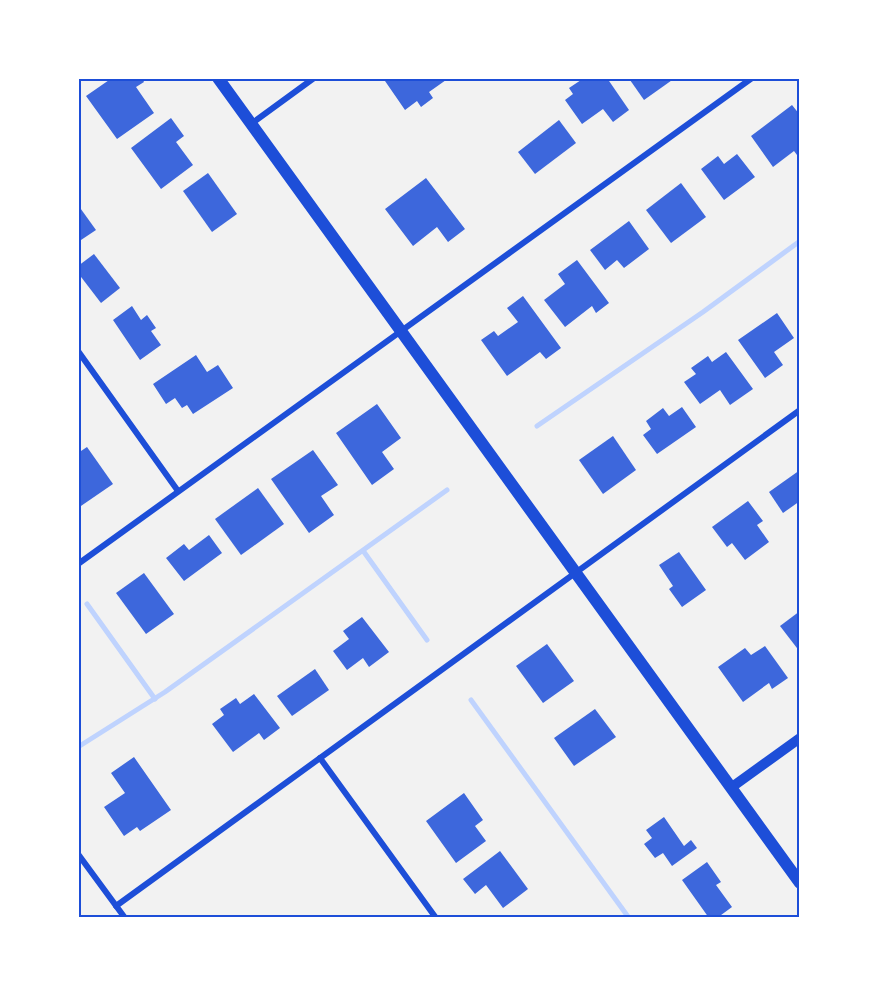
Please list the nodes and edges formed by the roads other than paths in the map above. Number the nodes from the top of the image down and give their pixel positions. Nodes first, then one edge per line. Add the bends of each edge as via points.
1 (218, 78) edge
2 (314, 78) edge
3 (752, 78) edge
4 (251, 124) junction
5 (402, 331) junction
6 (78, 351) edge
7 (800, 410) edge
8 (178, 491) junction
9 (78, 564) edge
10 (575, 573) junction
11 (800, 738) edge
12 (320, 758) junction
13 (732, 787) junction
14 (78, 854) edge
15 (800, 883) edge
16 (116, 906) junction
17 (125, 918) edge
18 (436, 918) edge

1 - 4 main road
2 - 4 street
3 - 5 street
4 - 5 main road
5 - 8 street
5 - 10 main road
6 - 8 street
7 - 10 street
8 - 9 street
10 - 12 street
10 - 13 main road
11 - 13 street
12 - 16 street
12 - 18 street
13 - 15 main road
14 - 16 street
16 - 17 street

